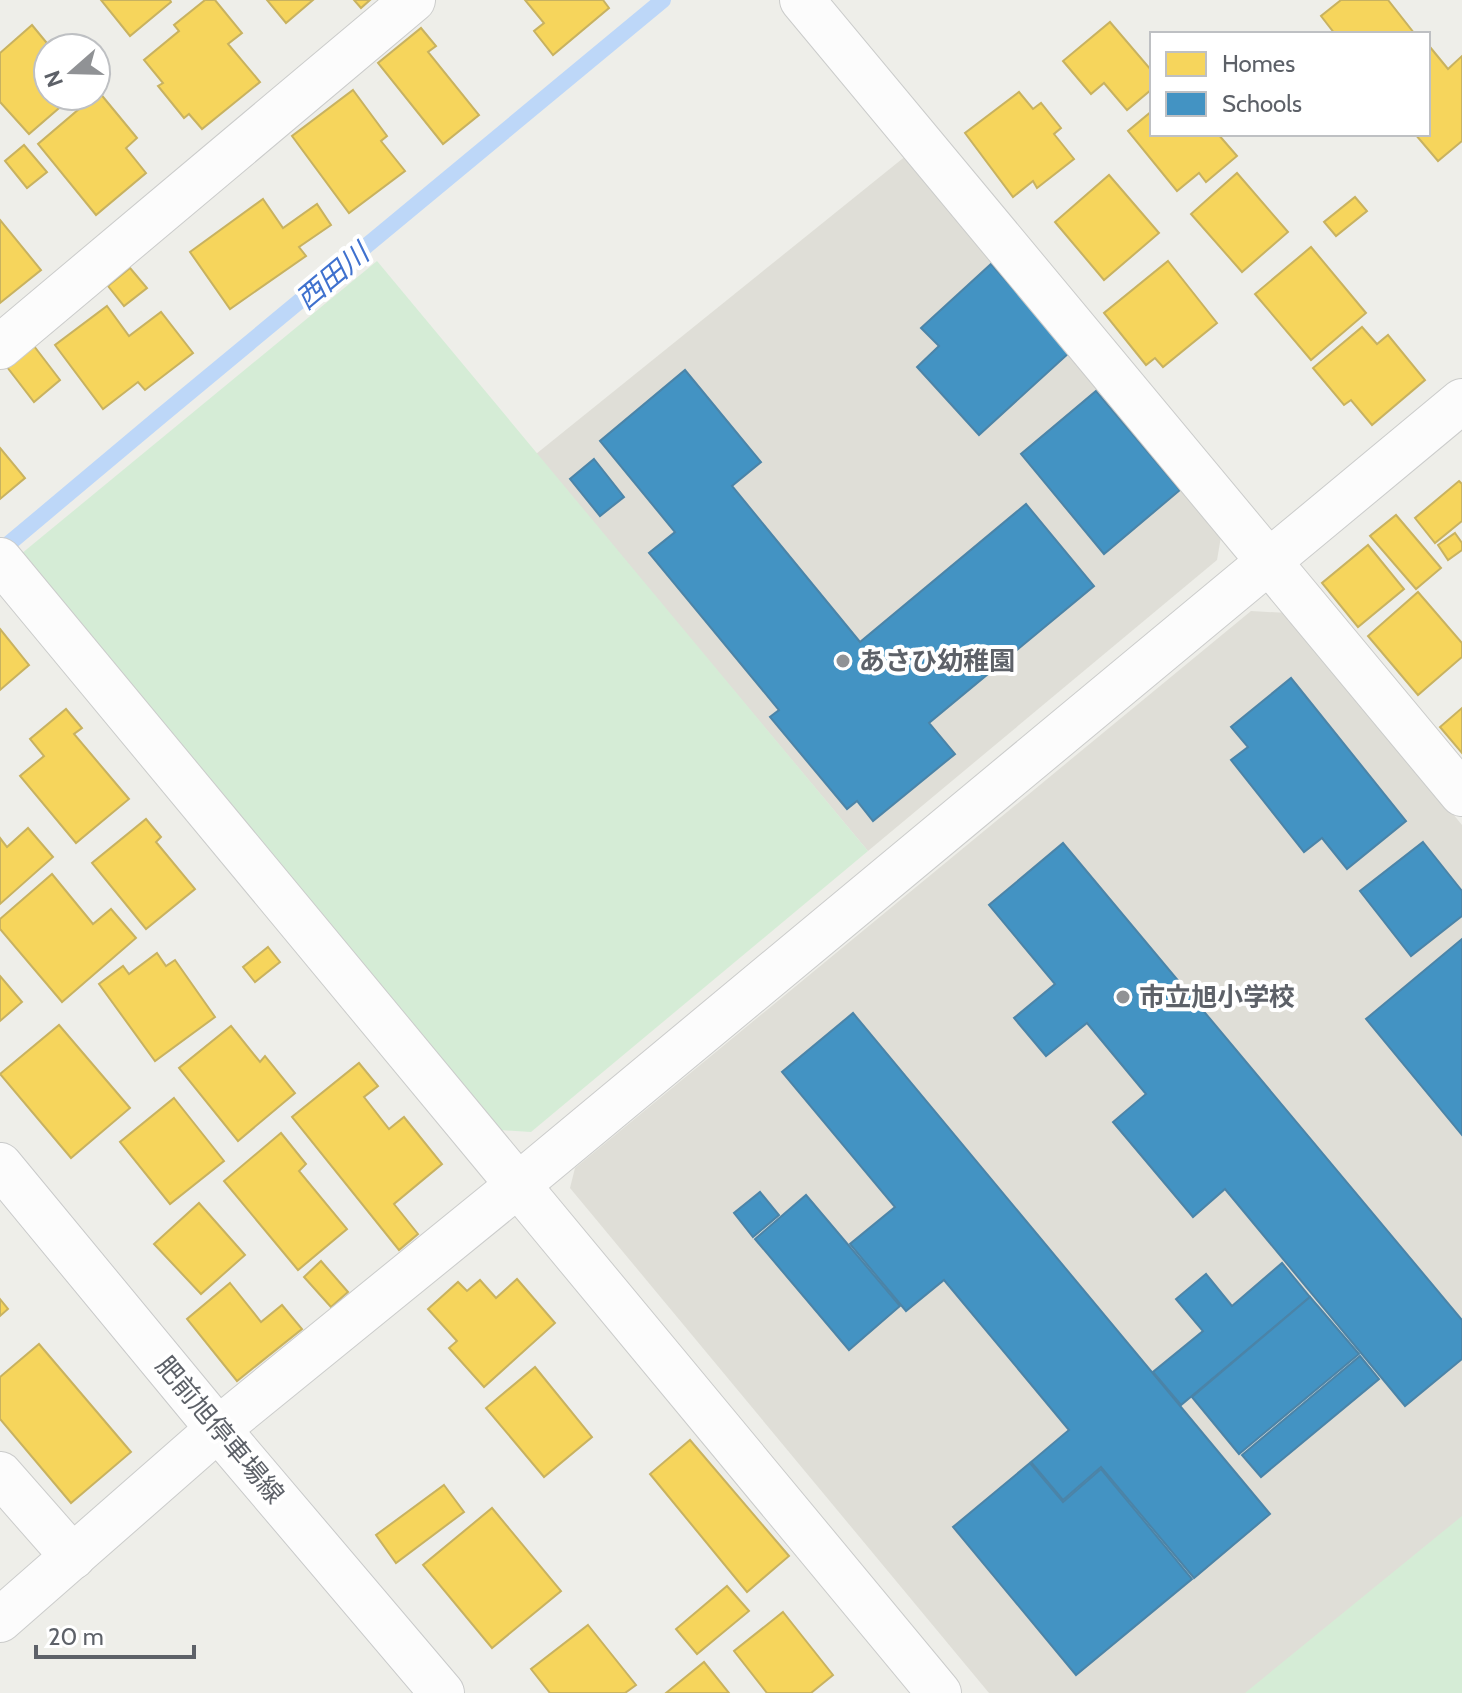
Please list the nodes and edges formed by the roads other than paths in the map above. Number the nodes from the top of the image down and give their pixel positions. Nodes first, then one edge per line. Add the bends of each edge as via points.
1 (413, 0) edge
2 (802, 0) edge
3 (0, 347) edge
4 (1462, 401) edge
5 (1269, 562) junction
6 (3, 564) edge
7 (1462, 794) edge
8 (0, 1165) edge
9 (518, 1185) junction
10 (218, 1429) junction
11 (0, 1474) edge
12 (73, 1557) junction
13 (0, 1620) edge
14 (442, 1693) edge
15 (939, 1693) edge

1 - 3 street
2 - 5 street
4 - 5 street
5 - 7 street
5 - 9 street
6 - 9 street
8 - 10 street, 肥前旭停車場線
9 - 10 street
9 - 15 street
10 - 12 street
10 - 14 street, 肥前旭停車場線
11 - 12 street
12 - 13 street

